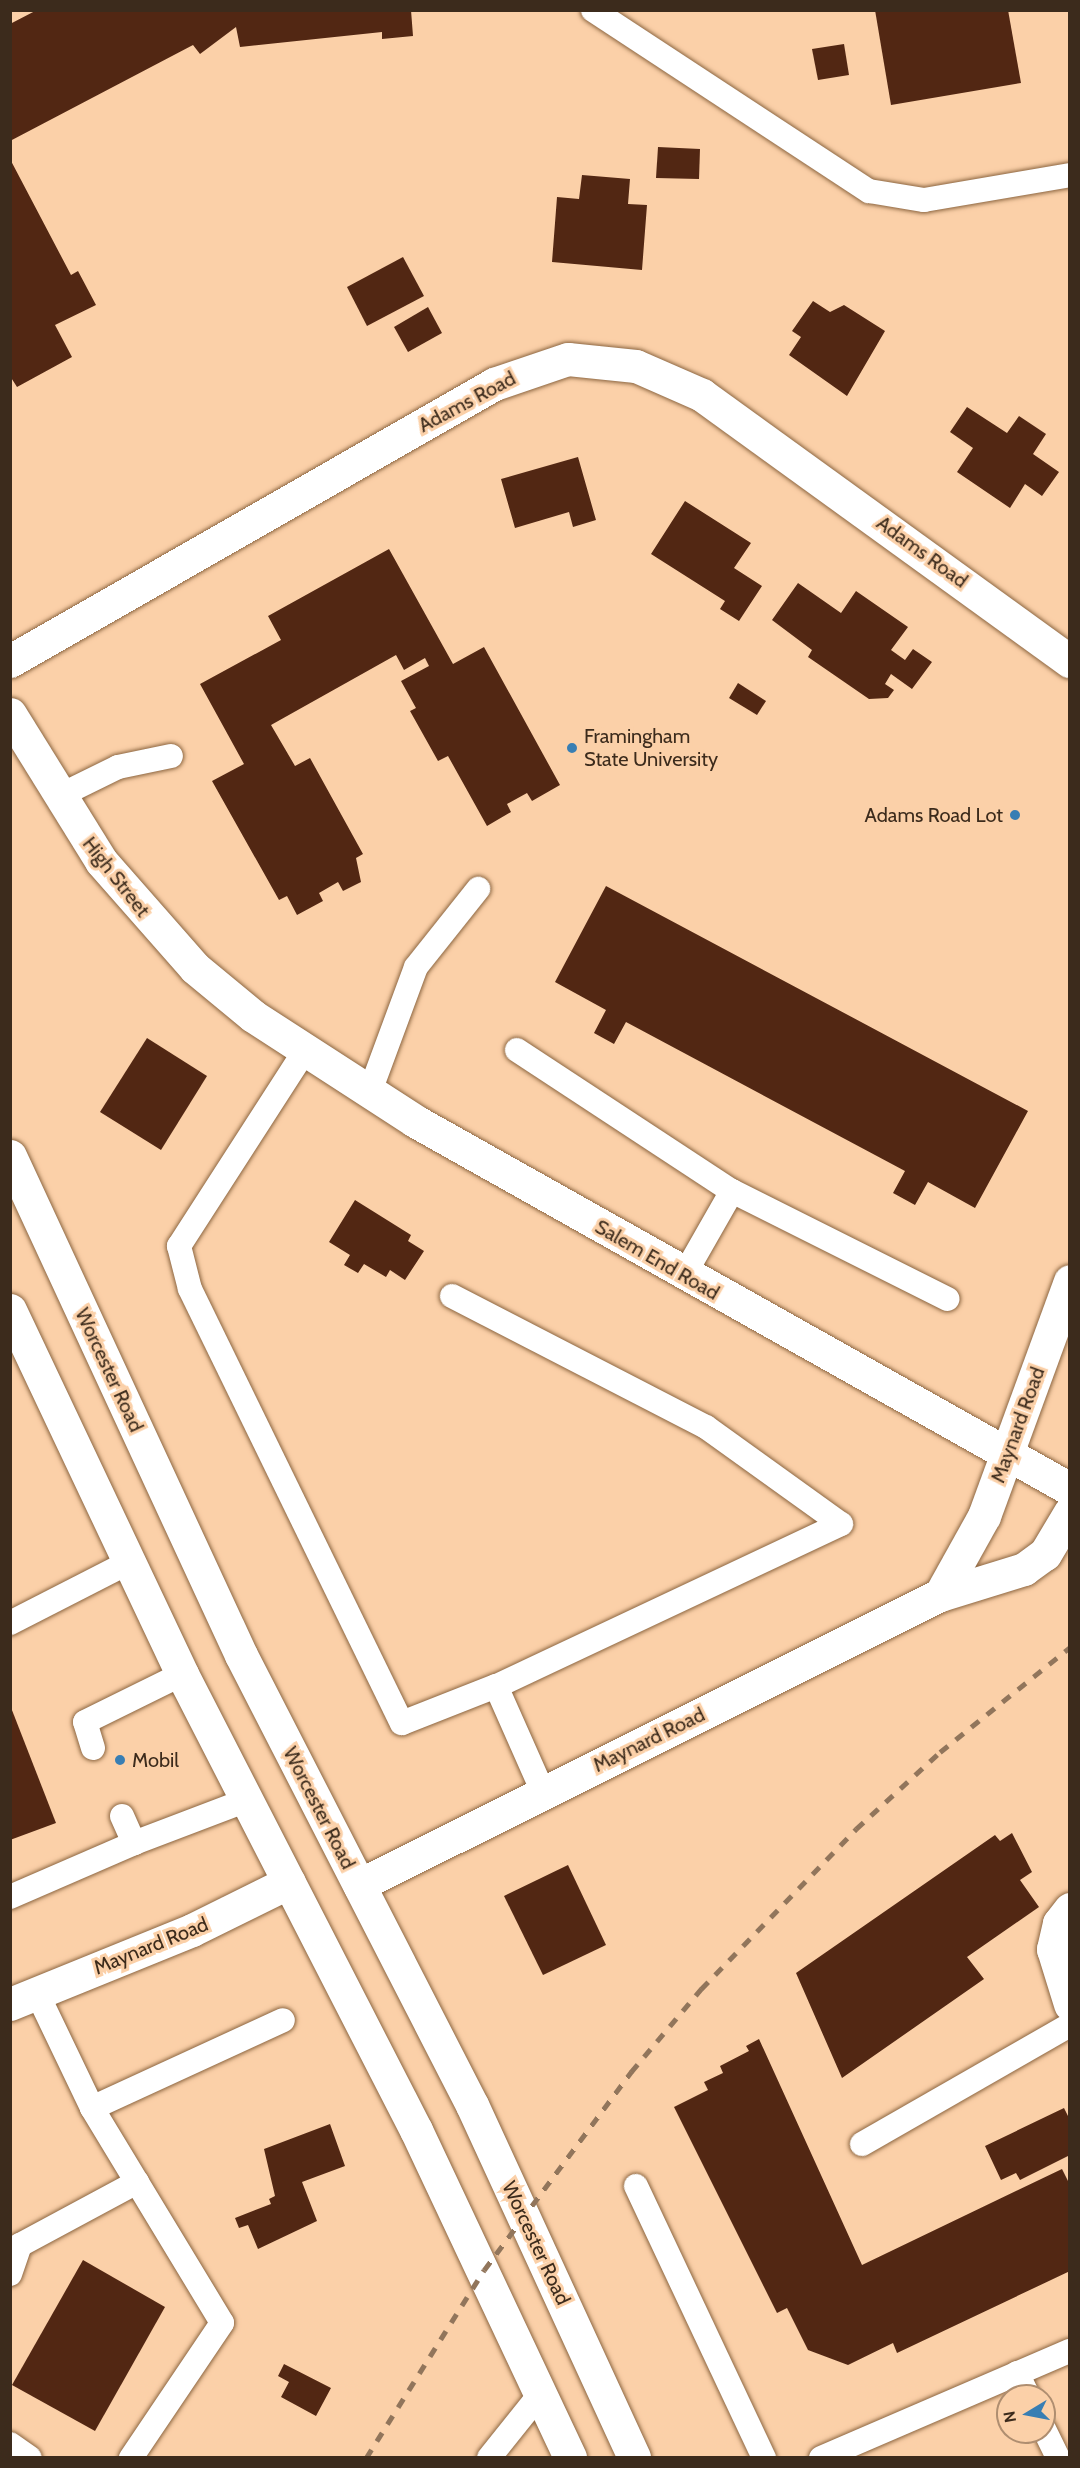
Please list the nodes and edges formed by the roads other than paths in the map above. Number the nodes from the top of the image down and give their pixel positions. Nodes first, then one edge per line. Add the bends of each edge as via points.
1 (593, 10) edge
2 (1070, 175) edge
3 (10, 661) edge
4 (1070, 661) edge
5 (10, 714) edge
6 (171, 756) dead end
7 (57, 797) junction
8 (477, 889) dead end
9 (253, 1016) joint
10 (517, 1050) dead end
11 (304, 1052) junction
12 (369, 1094) junction
13 (10, 1156) edge
14 (732, 1191) junction
15 (684, 1275) junction
16 (1070, 1281) edge
17 (452, 1296) dead end
18 (948, 1299) dead end
19 (11, 1312) edge
20 (1008, 1456) junction
21 (1070, 1489) edge
22 (1070, 1512) edge
23 (129, 1562) junction
24 (940, 1595) junction
25 (10, 1623) edge
26 (182, 1674) junction
27 (496, 1686) junction
28 (93, 1748) dead end
29 (543, 1792) junction
30 (247, 1800) junction
31 (122, 1815) dead end
32 (134, 1843) junction
33 (290, 1882) junction
34 (359, 1885) junction
35 (10, 1897) edge
36 (1070, 1909) edge
37 (24, 1999) edge
38 (1070, 2004) edge
39 (283, 2020) dead end
40 (1070, 2025) edge
41 (92, 2108) junction
42 (862, 2144) dead end
43 (136, 2182) junction
44 (636, 2186) dead end
45 (10, 2274) edge
46 (1070, 2350) edge
47 (1017, 2373) junction
48 (1022, 2384) edge
49 (541, 2393) junction
50 (10, 2444) edge
51 (30, 2457) edge
52 (131, 2457) edge
53 (489, 2457) edge
54 (570, 2457) edge
55 (634, 2457) edge
56 (764, 2457) edge
57 (821, 2457) edge

1 - 2 lane via 869,191 924,200
3 - 4 main road, Adams Road via 494,384 568,359 636,366 702,395
5 - 7 main road, High Street
6 - 7 lane via 118,767
7 - 9 main road, High Street via 145,915 195,968
8 - 12 lane via 416,967
9 - 11 main road, Salem End Road
10 - 14 lane
11 - 12 main road, Salem End Road
11 - 27 lane via 179,1246 190,1289 402,1723
12 - 15 main road, Salem End Road
13 - 34 main road, Worcester Road via 241,1655
14 - 15 lane
14 - 18 lane
15 - 20 main road, Salem End Road
16 - 20 main road, Maynard Road
17 - 27 lane via 706,1427 841,1524
19 - 23 main road
20 - 21 main road, Salem End Road
20 - 24 main road, Maynard Road via 963,1558
22 - 24 main road, Maynard Road via 1045,1554 1024,1569
23 - 25 lane
23 - 26 main road
24 - 29 main road, Maynard Road
26 - 28 lane via 85,1722
26 - 30 main road
27 - 29 lane
29 - 34 main road, Maynard Road
30 - 32 lane
30 - 33 main road
31 - 32 lane
32 - 35 lane
33 - 37 main road, Maynard Road via 192,1930
33 - 49 main road via 416,2130
34 - 55 main road, Worcester Road via 472,2105
36 - 38 main road via 1059,1923 1053,1949
37 - 41 lane
39 - 41 lane
40 - 42 lane
41 - 43 lane
43 - 45 lane via 20,2245
43 - 52 lane via 222,2323
44 - 56 lane
46 - 47 lane
47 - 48 lane
47 - 57 lane
49 - 53 lane
49 - 54 main road
50 - 51 lane

